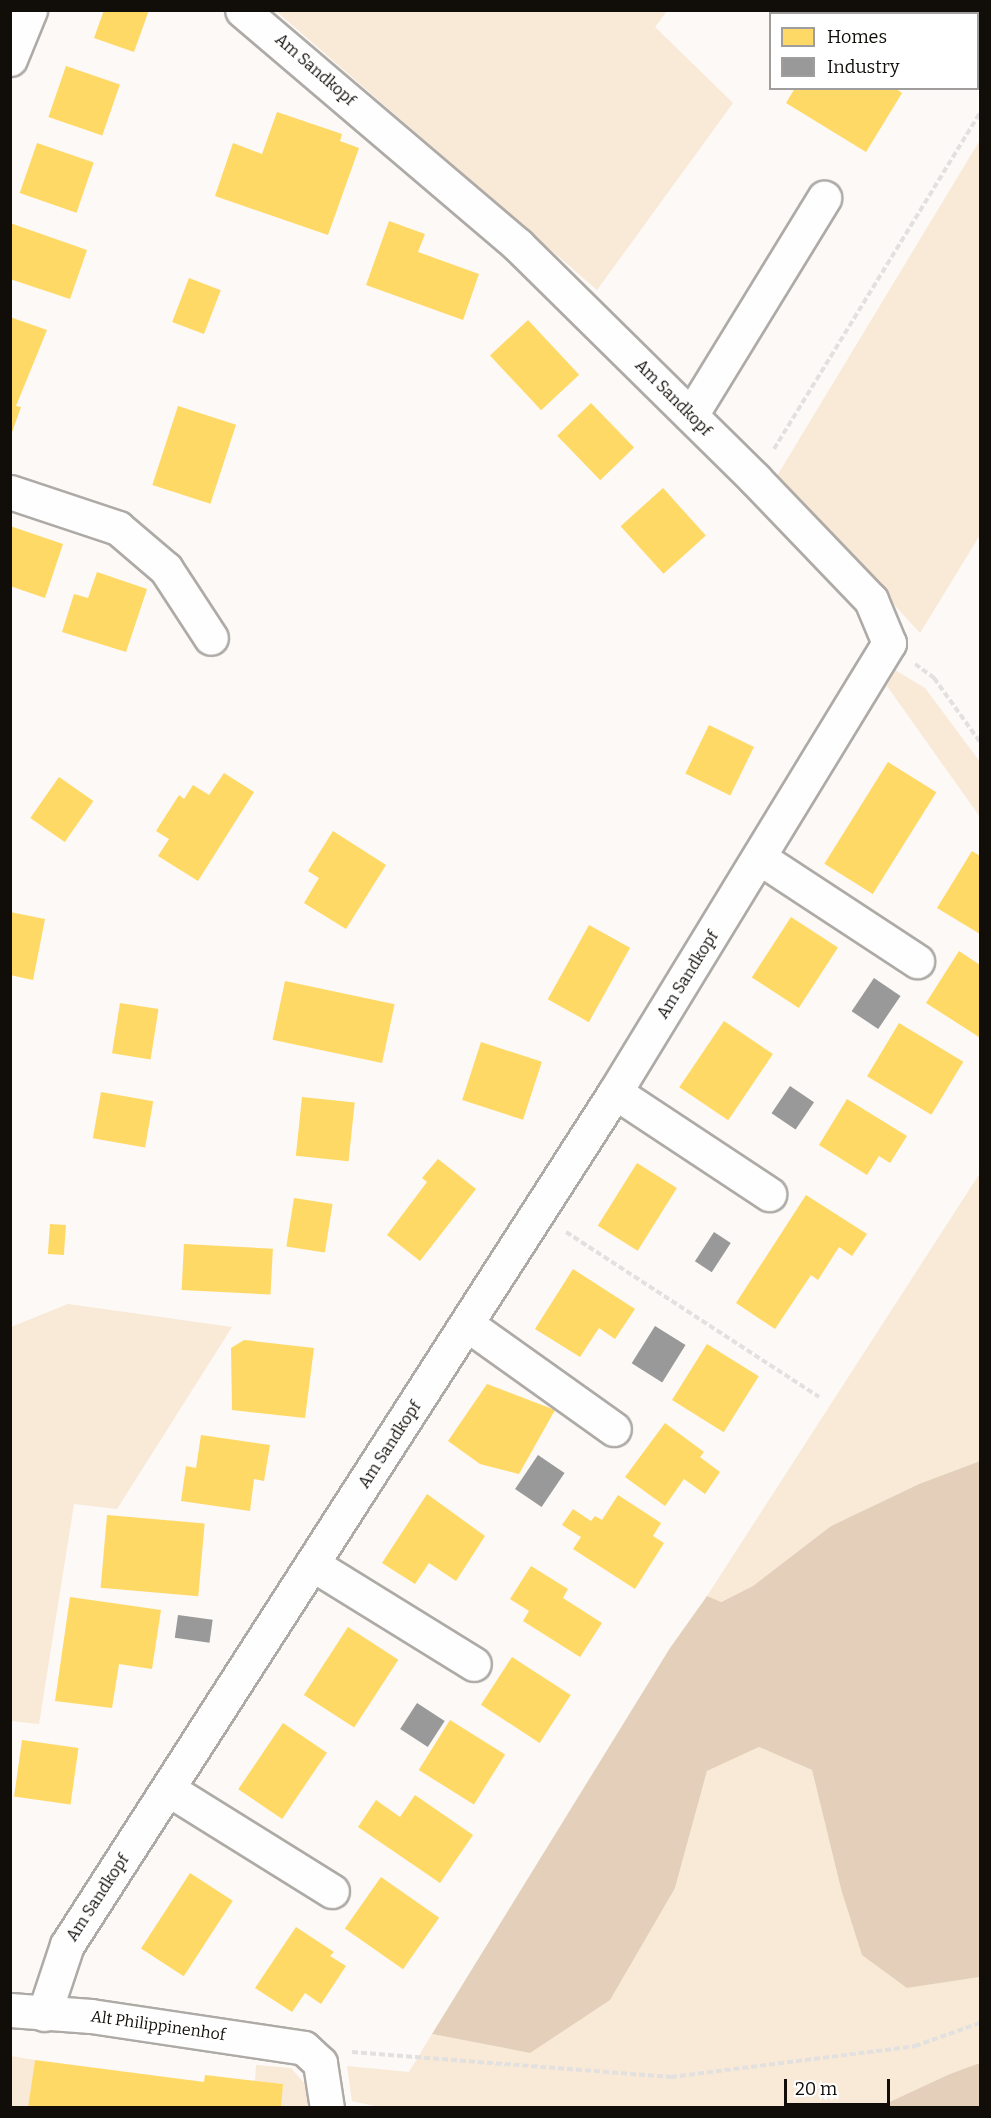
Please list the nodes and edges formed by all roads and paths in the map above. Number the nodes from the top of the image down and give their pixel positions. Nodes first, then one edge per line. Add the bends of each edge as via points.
1 (30, 10) edge
2 (242, 10) edge
3 (10, 58) edge
4 (981, 113) edge
5 (824, 198) dead end
6 (691, 415) junction
7 (755, 479) junction
8 (10, 492) edge
9 (211, 638) dead end
10 (889, 644) junction
11 (981, 742) edge
12 (760, 858) junction
13 (917, 961) dead end
14 (615, 1092) junction
15 (768, 1194) dead end
16 (538, 1213) junction
17 (468, 1325) junction
18 (819, 1397) dead end
19 (614, 1429) dead end
20 (312, 1564) junction
21 (474, 1664) dead end
22 (168, 1789) junction
23 (332, 1891) dead end
24 (10, 2010) edge
25 (44, 2014) junction
26 (981, 2023) edge
27 (304, 2048) junction
28 (327, 2108) edge

1 - 3 street
2 - 6 street, Am Sandkopf via 518,245
4 - 7 path
5 - 6 street
6 - 7 street, Am Sandkopf
7 - 10 street, Am Sandkopf via 871,600
8 - 9 street via 118,528 166,569
10 - 11 path via 934,678
10 - 12 street, Am Sandkopf
12 - 13 street
12 - 14 street, Am Sandkopf
14 - 15 street
14 - 16 street, Am Sandkopf
16 - 17 street, Am Sandkopf
16 - 18 path
17 - 19 street
17 - 20 street, Am Sandkopf
20 - 21 street
20 - 22 street, Am Sandkopf
22 - 23 street
22 - 25 street, Am Sandkopf via 67,1945
24 - 25 street, Alt Philippinenhof
25 - 27 street, Alt Philippinenhof via 91,2016
26 - 27 path via 915,2046 671,2077
27 - 28 street via 320,2063

